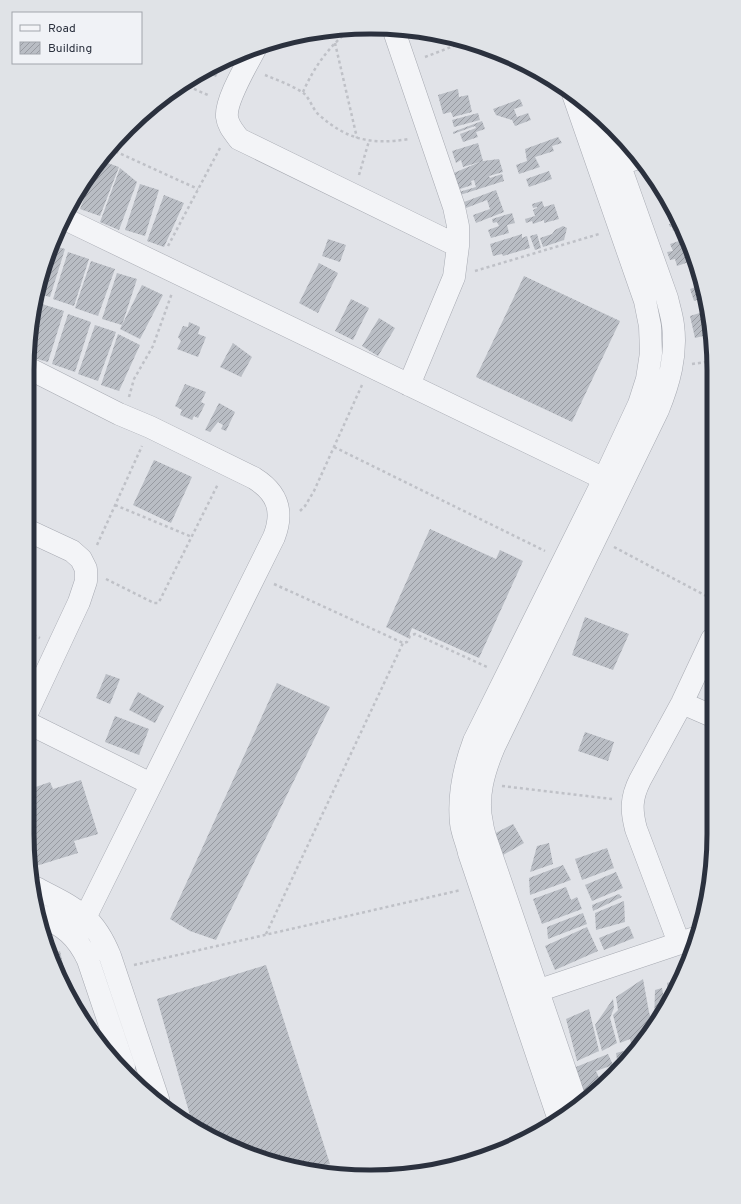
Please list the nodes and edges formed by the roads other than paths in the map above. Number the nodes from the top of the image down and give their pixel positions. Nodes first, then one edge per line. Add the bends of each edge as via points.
1 (396, 35) edge
2 (252, 56) edge
3 (577, 106) edge
4 (618, 144) edge
5 (629, 161) edge
6 (70, 220) edge
7 (458, 246) junction
8 (34, 371) edge
9 (409, 385) junction
10 (613, 483) junction
11 (34, 532) edge
12 (707, 650) edge
13 (34, 698) edge
14 (682, 703) junction
15 (707, 714) edge
16 (495, 721) junction
17 (34, 726) edge
18 (151, 784) junction
19 (39, 889) edge
20 (44, 917) edge
21 (85, 917) junction
22 (75, 938) junction
23 (687, 940) edge
24 (528, 994) junction
25 (121, 1058) edge
26 (155, 1091) edge
27 (575, 1100) edge
28 (557, 1113) edge

1 - 7 street via 454,207 458,226
2 - 7 street via 228,105 227,117 230,128 239,139
3 - 10 street via 645,301 650,326 651,353 647,379
4 - 5 street
5 - 10 street via 667,298 673,326 674,355 668,383 658,410
6 - 9 street
7 - 9 street via 454,277
8 - 18 street via 264,484 277,503 280,515 274,537
9 - 10 street
10 - 16 street via 596,538
10 - 16 street via 564,560 505,676
11 - 13 street via 72,551 81,559 86,569 86,581 79,602
12 - 14 street
14 - 15 street
14 - 23 street via 635,790 632,815
16 - 24 street via 481,784 481,822
16 - 24 street via 474,741 466,764 460,794 461,824 481,886
17 - 18 street
18 - 21 street
19 - 21 street
20 - 22 street via 56,922
21 - 22 street
21 - 26 street via 104,941
22 - 25 street via 88,960
23 - 24 street
24 - 27 street
24 - 28 street

